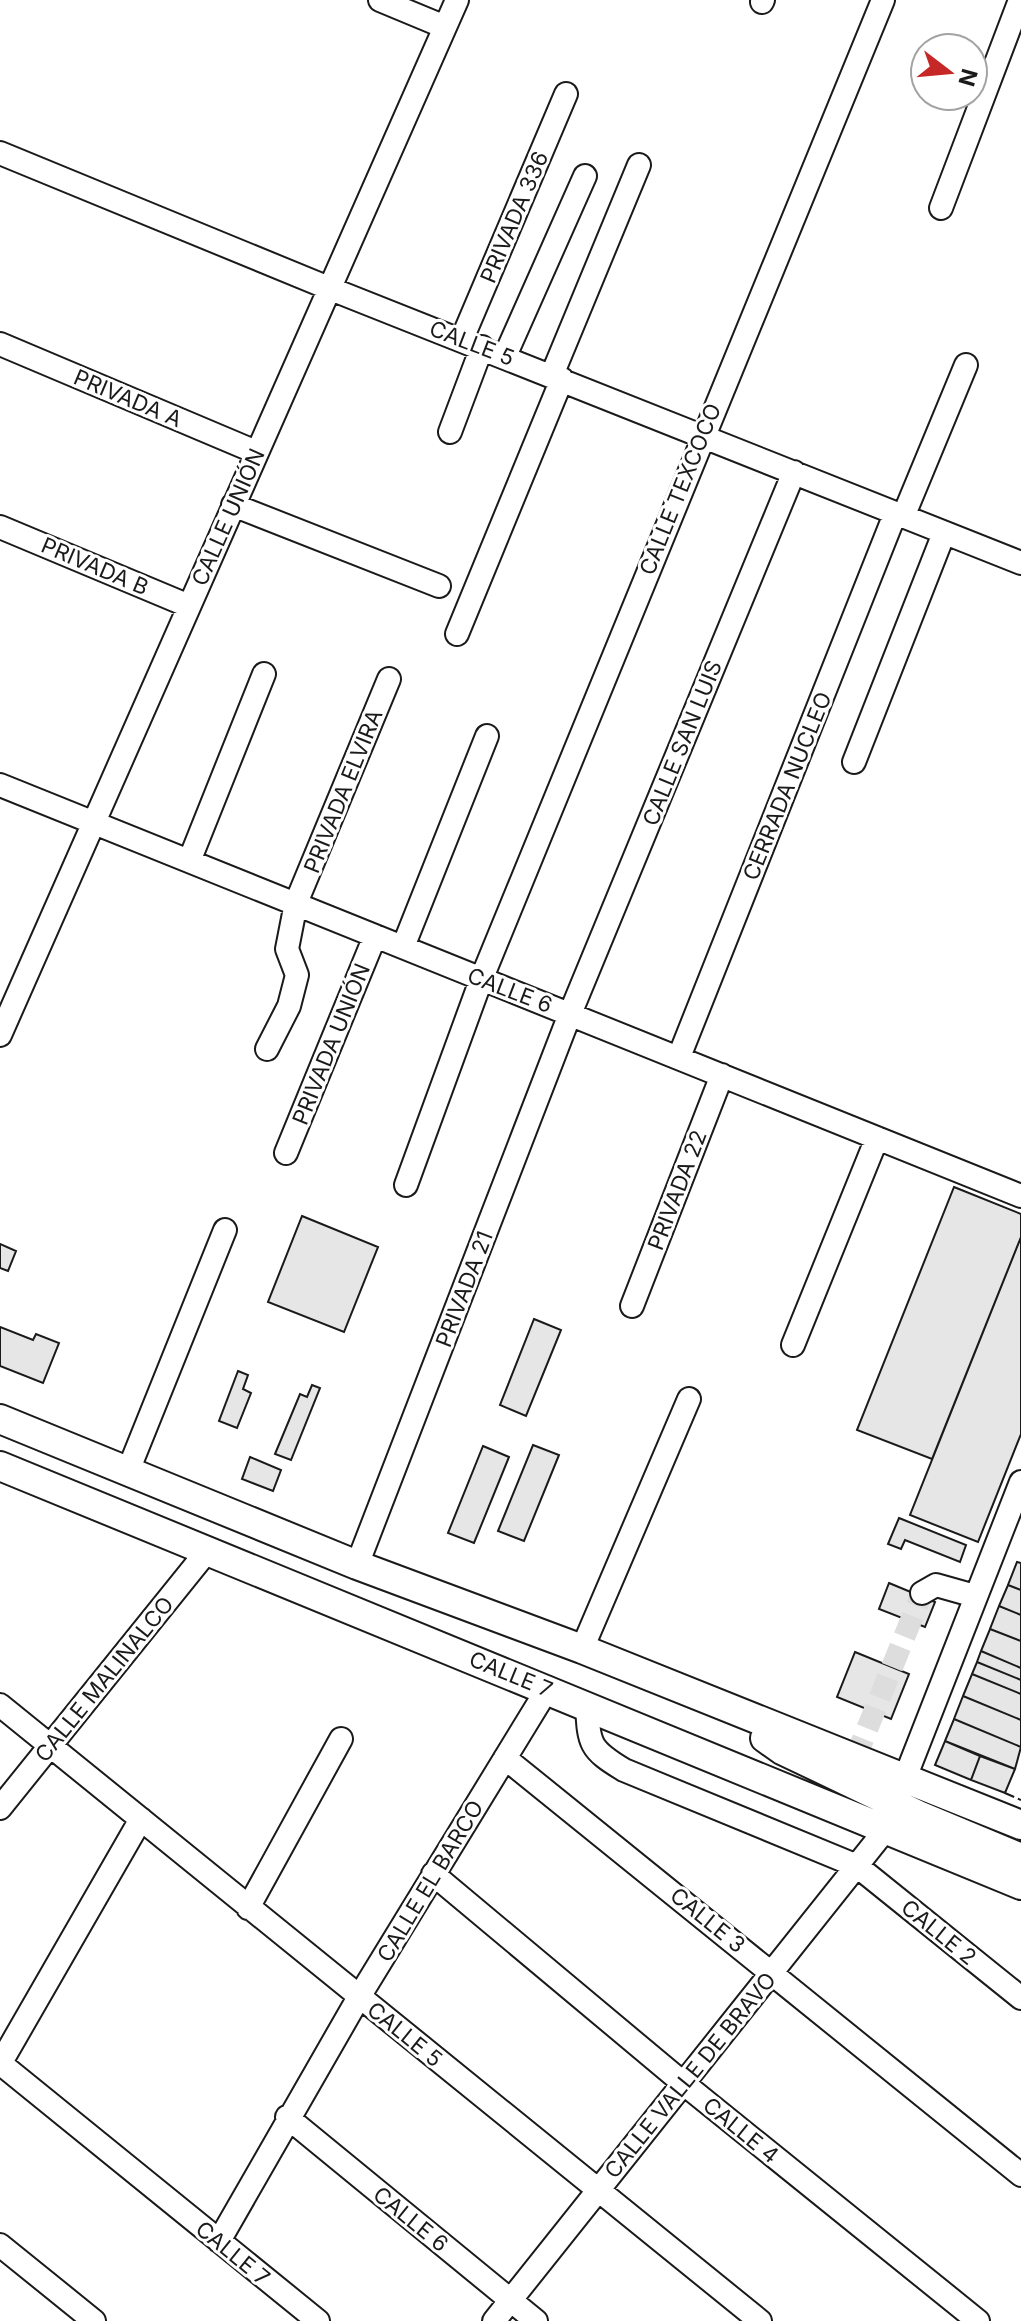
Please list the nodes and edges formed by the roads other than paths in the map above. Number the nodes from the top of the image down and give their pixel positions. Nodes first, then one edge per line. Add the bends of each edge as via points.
1 (380, 0) edge
2 (457, 0) edge
3 (883, 0) edge
4 (1020, 0) edge
5 (445, 27) junction
6 (566, 94) dead end
7 (0, 153) edge
8 (639, 165) dead end
9 (585, 176) dead end
10 (941, 208) dead end
11 (331, 289) junction
12 (472, 343) junction
13 (0, 344) edge
14 (505, 356) junction
15 (966, 365) dead end
16 (557, 377) junction
17 (450, 432) dead end
18 (702, 435) junction
19 (256, 452) junction
20 (794, 472) junction
21 (233, 505) junction
22 (899, 516) junction
23 (0, 527) edge
24 (944, 533) junction
25 (1021, 562) edge
26 (439, 586) dead end
27 (189, 606) junction
28 (457, 634) dead end
29 (264, 674) dead end
30 (389, 679) dead end
31 (487, 736) dead end
32 (854, 762) dead end
33 (0, 785) edge
34 (93, 823) junction
35 (190, 859) junction
36 (296, 903) junction
37 (375, 936) junction
38 (403, 947) junction
39 (481, 980) junction
40 (7, 1000) edge
41 (570, 1014) junction
42 (0, 1035) edge
43 (267, 1049) dead end
44 (679, 1057) junction
45 (722, 1075) junction
46 (877, 1138) junction
47 (286, 1153) dead end
48 (406, 1185) dead end
49 (1021, 1196) edge
50 (225, 1230) dead end
51 (632, 1306) dead end
52 (793, 1345) dead end
53 (689, 1399) dead end
54 (0, 1419) edge
55 (0, 1466) edge
56 (128, 1471) junction
57 (1021, 1482) edge
58 (208, 1550) junction
59 (357, 1565) junction
60 (922, 1593) dead end
61 (975, 1596) junction
62 (582, 1649) junction
63 (548, 1688) junction
64 (0, 1705) edge
65 (587, 1705) junction
66 (721, 1705) junction
67 (341, 1739) dead end
68 (50, 1746) junction
69 (505, 1758) junction
70 (905, 1778) junction
71 (0, 1808) edge
72 (141, 1819) junction
73 (1021, 1825) edge
74 (886, 1829) junction
75 (1021, 1858) edge
76 (857, 1866) junction
77 (433, 1874) junction
78 (1021, 1885) edge
79 (248, 1908) junction
80 (773, 1972) junction
81 (359, 1997) junction
82 (1021, 1998) edge
83 (0, 2063) edge
84 (683, 2083) junction
85 (287, 2117) junction
86 (1021, 2175) edge
87 (598, 2191) junction
88 (219, 2241) junction
89 (0, 2245) edge
90 (510, 2300) junction
91 (94, 2321) edge
92 (318, 2321) edge
93 (494, 2321) edge
94 (536, 2321) edge
95 (760, 2321) edge
96 (978, 2321) edge

1 - 5 street
2 - 5 street, CALLE UNIÓN
3 - 18 street, CALLE TEXCOCO
4 - 10 street
5 - 11 street, CALLE UNIÓN
6 - 12 street, PRIVADA 336
7 - 11 street, CALLE 5
8 - 16 street
9 - 14 street
11 - 12 street, CALLE 5
11 - 19 street, CALLE UNIÓN
12 - 14 street, CALLE 5
12 - 17 street, PRIVADA 336
13 - 19 street, PRIVADA A
14 - 16 street, CALLE 5
15 - 22 street, CERRADA NUCLEO
16 - 18 street, CALLE 5
16 - 28 street
18 - 20 street, CALLE 5
18 - 39 street, CALLE TEXCOCO
19 - 21 street, CALLE UNIÓN
20 - 22 street, CALLE 5
20 - 41 street, CALLE SAN LUIS
21 - 26 street
21 - 27 street, CALLE UNIÓN
22 - 24 street, CALLE 5
22 - 44 street, CERRADA NUCLEO
23 - 27 street, PRIVADA B
24 - 25 street, CALLE 5
24 - 32 street
27 - 34 street, CALLE UNIÓN
29 - 35 street
30 - 36 street, PRIVADA ELVIRA
31 - 38 street
33 - 34 street, CALLE 6
34 - 35 street, CALLE 6
34 - 40 street, CALLE UNIÓN
35 - 36 street, CALLE 6
36 - 37 street, CALLE 6
36 - 43 street, PRIVADA ELVIRA via 287,949 297,975 289,1006
37 - 38 street, CALLE 6
37 - 47 street, PRIVADA UNIÓN
38 - 39 street, CALLE 6
39 - 41 street, CALLE 6
39 - 48 street, CALLE TEXCOCO
40 - 42 street, CALLE UNIÓN
41 - 44 street, CALLE 6
41 - 59 street, PRIVADA 21
44 - 45 street, CALLE 6
45 - 46 street, CALLE 6
45 - 51 street, PRIVADA 22
46 - 49 street, CALLE 6
46 - 52 street
50 - 56 street
53 - 62 street
54 - 56 main road
55 - 58 main road, CALLE 7
56 - 59 main road
57 - 61 street
58 - 63 main road, CALLE 7
58 - 68 street, CALLE MALINALCO
59 - 62 main road
60 - 61 street via 936,1585
61 - 70 street
62 - 66 main road
63 - 65 main road, CALLE 7
63 - 69 street, CALLE EL BARCO
64 - 68 street, CALLE 5
65 - 74 main road, CALLE 7
65 - 76 street, CALLE 2 via 589,1742 600,1756
66 - 70 main road
66 - 75 main road via 782,1750
67 - 79 street
68 - 71 street, CALLE MALINALCO
68 - 72 street, CALLE 5
69 - 77 street, CALLE EL BARCO
69 - 80 street, CALLE 3
70 - 73 main road
72 - 79 street, CALLE 5
72 - 83 street
74 - 76 street, CALLE VALLE DE BRAVO
74 - 78 main road, CALLE 7
76 - 80 street, CALLE VALLE DE BRAVO
76 - 82 street, CALLE 2
77 - 81 street, CALLE EL BARCO
77 - 84 street, CALLE 4
79 - 81 street, CALLE 5
80 - 84 street, CALLE VALLE DE BRAVO
80 - 86 street, CALLE 3
81 - 85 street, CALLE EL BARCO
81 - 87 street, CALLE 5
83 - 88 street, CALLE 7
84 - 87 street, CALLE VALLE DE BRAVO
84 - 96 street, CALLE 4
85 - 88 street, CALLE EL BARCO
85 - 90 street, CALLE 6
87 - 90 street, CALLE VALLE DE BRAVO
87 - 95 street, CALLE 5
88 - 92 street, CALLE 7
89 - 91 street
90 - 93 street, CALLE VALLE DE BRAVO
90 - 94 street, CALLE 6

